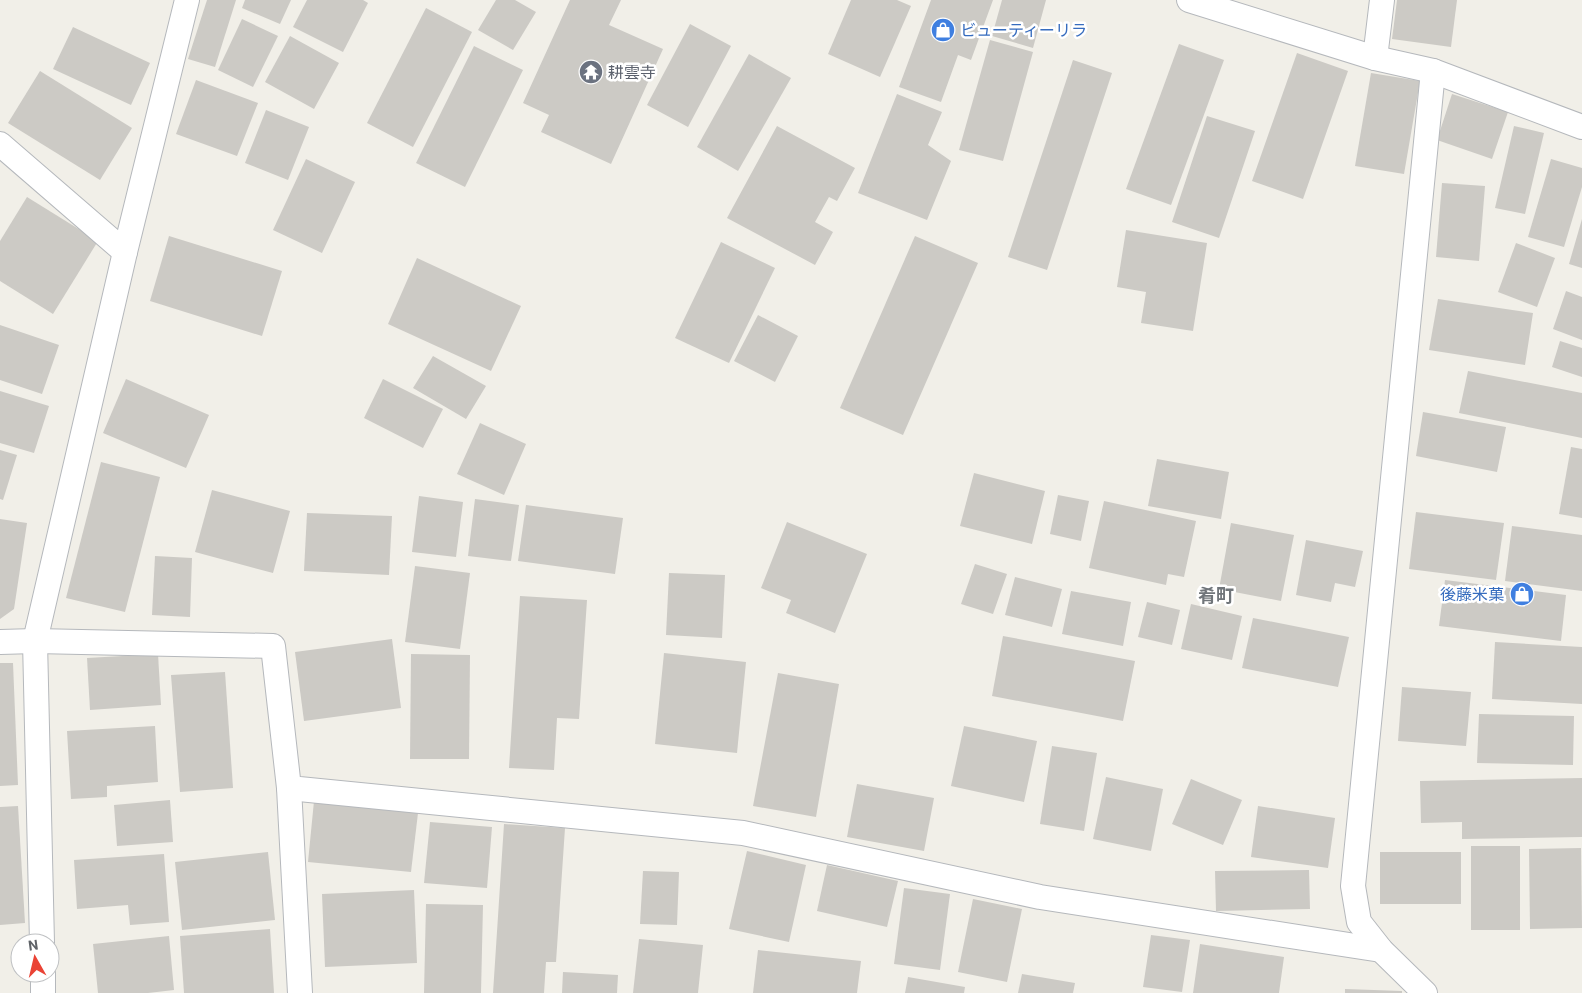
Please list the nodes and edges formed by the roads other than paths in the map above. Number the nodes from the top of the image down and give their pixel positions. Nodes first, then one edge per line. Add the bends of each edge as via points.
1 (187, 0) edge
2 (1189, 0) edge
3 (1382, 0) edge
4 (1375, 58) junction
5 (1433, 71) junction
6 (1582, 127) edge
7 (0, 144) edge
8 (126, 252) junction
9 (35, 641) junction
10 (0, 642) edge
11 (288, 788) junction
12 (42, 933) edge
13 (1381, 950) junction
14 (300, 993) edge
15 (1425, 993) edge

1 - 8 lane
2 - 4 lane
3 - 4 lane
4 - 5 lane
5 - 6 lane
5 - 13 lane via 1353,886 1360,922
7 - 8 lane
8 - 9 lane
9 - 10 lane
9 - 11 lane via 273,646
9 - 12 lane
11 - 13 lane via 743,833 1040,898
11 - 14 lane
13 - 15 lane

